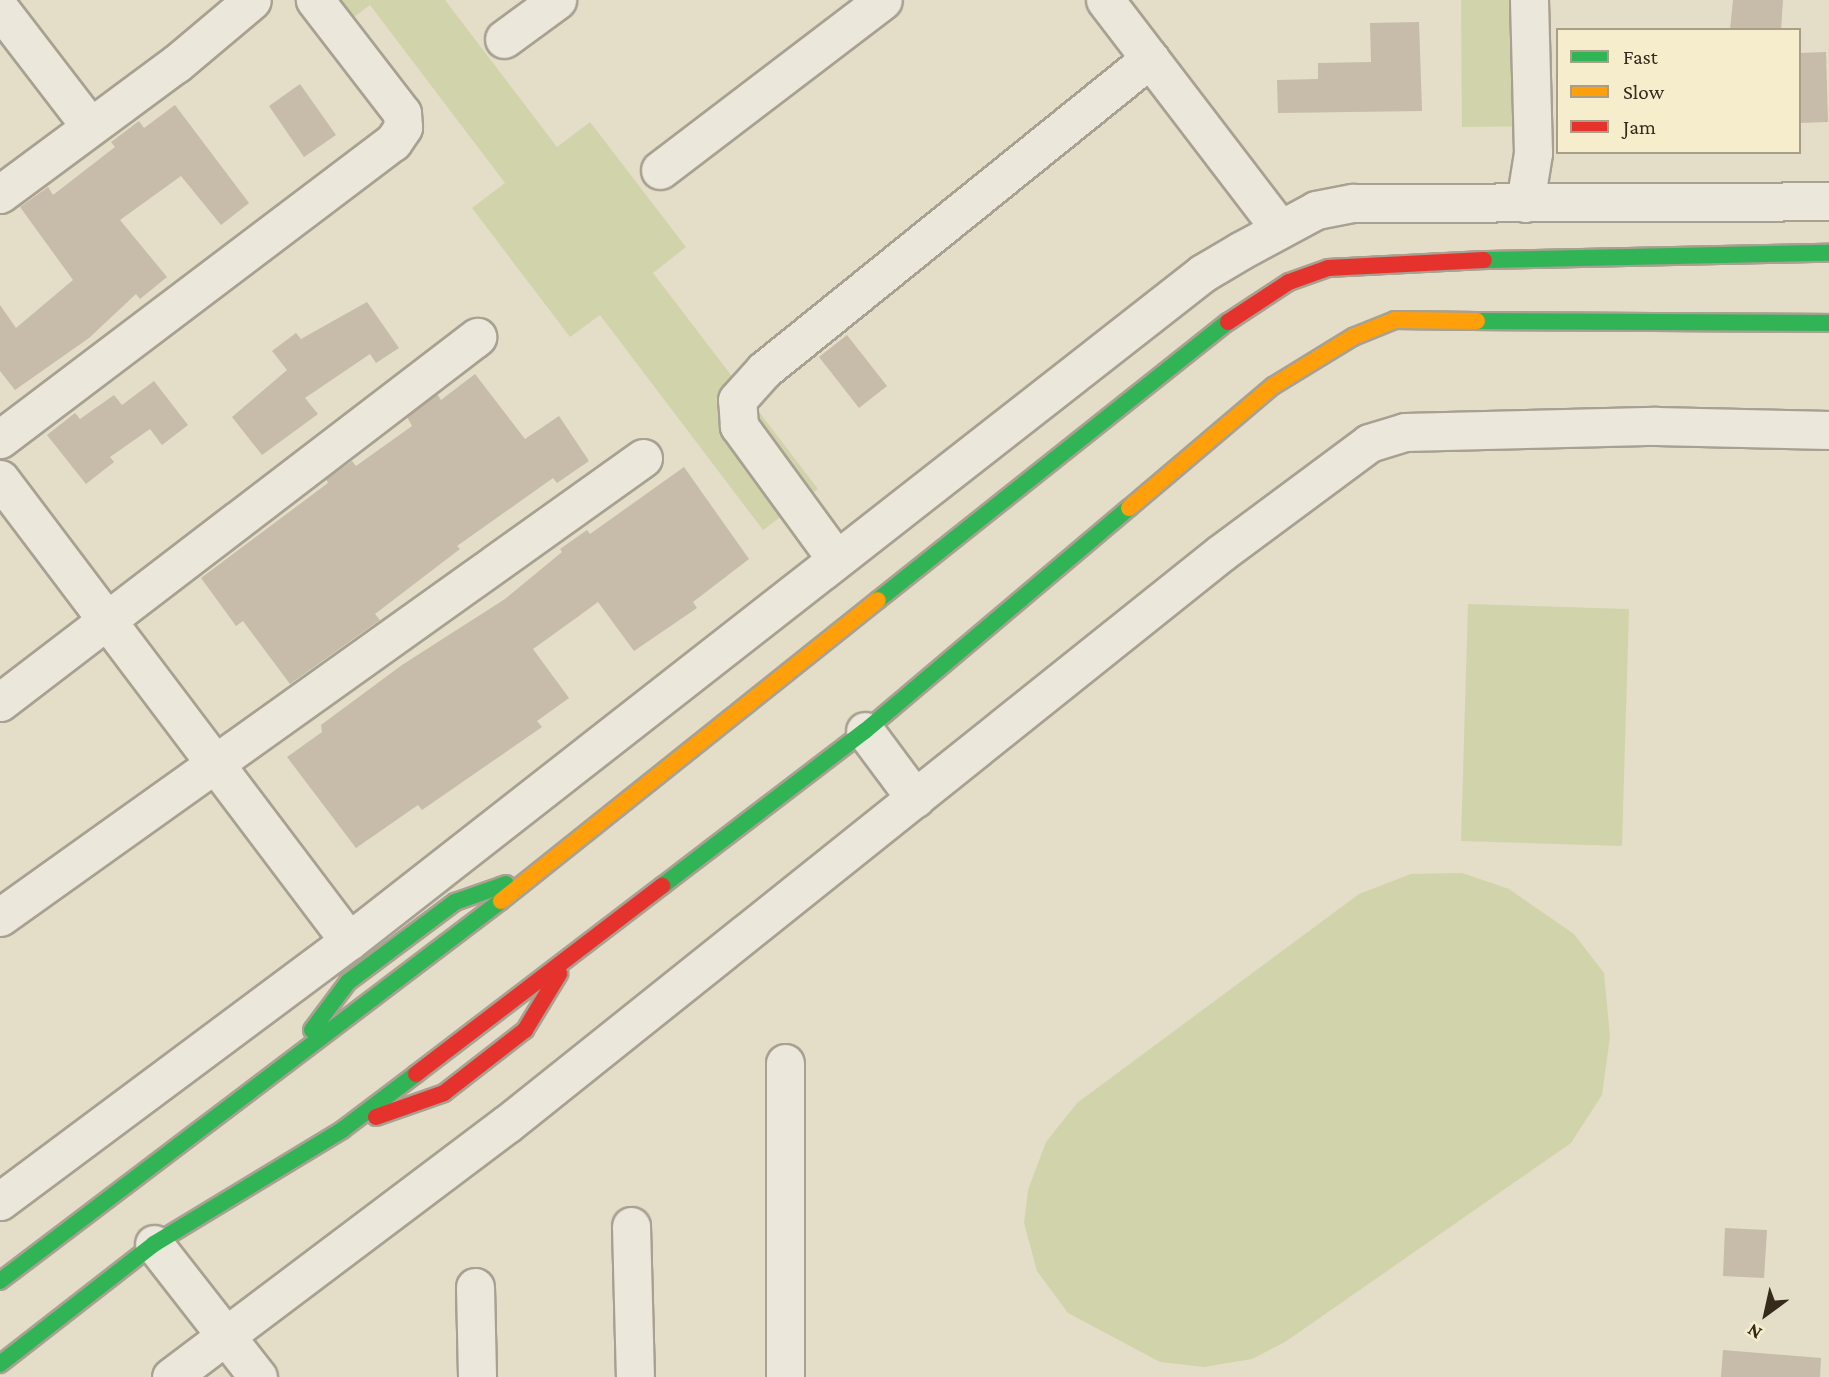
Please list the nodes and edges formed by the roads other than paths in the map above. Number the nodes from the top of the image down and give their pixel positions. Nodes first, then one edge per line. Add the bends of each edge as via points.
1 (252, 0) edge
2 (315, 0) edge
3 (556, 0) edge
4 (883, 0) edge
5 (1105, 0) edge
6 (1529, 0) edge
7 (0, 9) edge
8 (505, 39) dead end
9 (1150, 58) junction
10 (89, 125) junction
11 (660, 170) dead end
12 (0, 194) edge
13 (1829, 201) edge
14 (1525, 203) junction
15 (1280, 229) junction
16 (1829, 253) edge
17 (1829, 323) edge
18 (477, 337) dead end
19 (1829, 430) edge
20 (0, 439) edge
21 (643, 458) dead end
22 (0, 479) edge
23 (836, 559) junction
24 (104, 622) junction
25 (0, 702) edge
26 (864, 731) junction
27 (218, 766) junction
28 (915, 798) junction
29 (537, 873) junction
30 (0, 918) edge
31 (349, 941) junction
32 (571, 954) junction
33 (785, 1063) dead end
34 (281, 1070) junction
35 (342, 1130) junction
36 (0, 1201) edge
37 (631, 1226) dead end
38 (154, 1244) junction
39 (0, 1281) edge
40 (475, 1287) dead end
41 (226, 1336) junction
42 (0, 1364) edge
43 (171, 1377) edge
44 (258, 1377) edge
45 (477, 1377) edge
46 (635, 1377) edge
47 (785, 1377) edge

1 - 10 street via 176,64
2 - 20 street via 402,113 403,127 393,142
3 - 8 street
4 - 11 street
5 - 9 street
6 - 14 street via 1533,153
7 - 10 street
9 - 15 street
9 - 23 street via 764,370 737,400 739,426
10 - 12 street
13 - 14 street
14 - 15 street via 1353,203 1316,210
15 - 23 street via 1203,273
16 - 29 street via 1392,262 1328,268 1289,282 1210,334
17 - 26 street via 1395,320 1353,337 1273,386
18 - 24 street
19 - 28 street via 1656,426 1405,432 1368,443 1221,553
21 - 27 street
22 - 24 street
23 - 31 street
24 - 25 street
24 - 27 street
26 - 28 street
26 - 32 street
27 - 30 street
27 - 31 street
28 - 41 street via 507,1124
29 - 34 street
29 - 34 street via 455,902 348,982
31 - 36 street
32 - 35 street
32 - 35 street via 525,1030 444,1093
33 - 47 street
34 - 39 street
35 - 38 street
37 - 46 street
38 - 41 street
38 - 42 street
40 - 45 street
41 - 43 street
41 - 44 street

